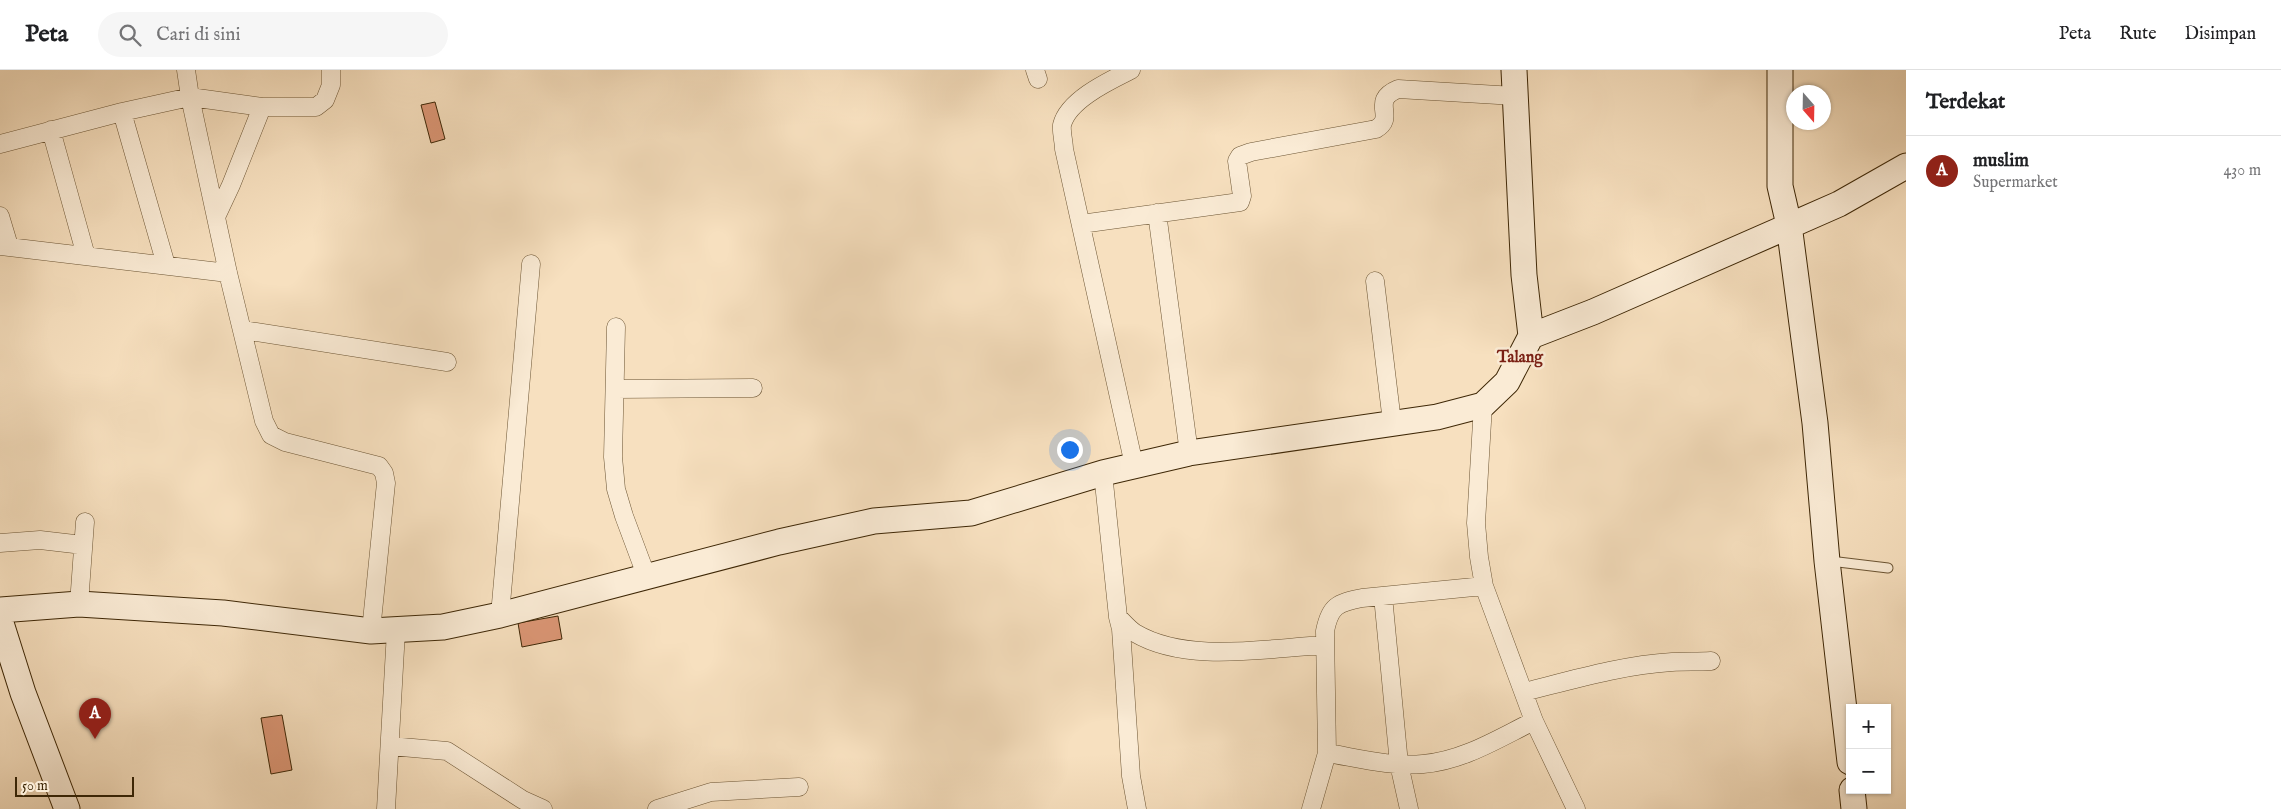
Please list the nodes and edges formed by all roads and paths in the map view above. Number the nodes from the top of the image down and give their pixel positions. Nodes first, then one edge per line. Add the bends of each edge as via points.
1 (186, 70) edge
2 (331, 70) edge
3 (1130, 70) edge
4 (1514, 70) edge
5 (1780, 70) edge
6 (1515, 96) junction
7 (190, 97) junction
8 (262, 107) junction
9 (122, 112) junction
10 (51, 130) junction
11 (0, 144) edge
12 (1906, 166) edge
13 (1157, 213) junction
14 (0, 216) edge
15 (216, 217) junction
16 (1081, 224) junction
17 (1789, 225) junction
18 (4, 246) edge
19 (86, 256) junction
20 (531, 264) dead end
21 (166, 265) junction
22 (228, 273) junction
23 (1375, 282) dead end
24 (616, 327) dead end
25 (243, 330) junction
26 (1531, 336) junction
27 (447, 362) dead end
28 (753, 388) dead end
29 (615, 389) junction
30 (1483, 405) junction
31 (1392, 422) junction
32 (1188, 453) junction
33 (1134, 465) junction
34 (1103, 473) junction
35 (85, 522) dead end
36 (0, 543) edge
37 (83, 545) junction
38 (1827, 561) junction
39 (1888, 568) dead end
40 (646, 575) junction
41 (1484, 586) junction
42 (1383, 596) junction
43 (79, 604) junction
44 (0, 610) edge
45 (500, 615) junction
46 (1118, 617) junction
47 (0, 620) edge
48 (396, 631) junction
49 (371, 632) junction
50 (1324, 645) junction
51 (1711, 661) dead end
52 (1524, 692) junction
53 (1534, 721) junction
54 (390, 746) junction
55 (1849, 749) edge
56 (1327, 754) junction
57 (1399, 764) junction
58 (799, 786) dead end
59 (1852, 794) edge
60 (67, 809) edge
61 (386, 809) edge
62 (543, 809) edge
63 (657, 809) edge
64 (1137, 809) edge
65 (1311, 809) edge
66 (1408, 809) edge
67 (1576, 809) edge
68 (1854, 809) edge

1 - 7 street
2 - 8 street via 331,85 325,100 316,107
3 - 16 street via 1086,95 1068,113 1062,126
4 - 6 street
5 - 17 street via 1779,171 1782,201
6 - 13 street via 1398,89 1384,99 1383,124 1376,129 1240,156 1237,161 1240,202
6 - 26 street via 1524,275
7 - 8 street
7 - 9 street
7 - 15 street
8 - 15 street
9 - 10 street
9 - 21 street
10 - 11 street
10 - 19 street
12 - 17 street via 1839,204
13 - 16 street
13 - 32 street
14 - 18 street
15 - 22 street
16 - 33 street
17 - 26 street
17 - 38 street via 1816,423
18 - 19 street
19 - 21 street
20 - 45 street
21 - 22 street
22 - 25 street
23 - 31 street
24 - 29 street
25 - 27 street
25 - 49 street via 264,421 271,435 286,442 379,466 384,473 386,483
26 - 30 street via 1507,382
28 - 29 street
29 - 40 street via 613,458 616,489
30 - 31 street via 1437,417
30 - 41 street via 1476,523
31 - 32 street
32 - 33 street
33 - 34 street
34 - 40 street via 971,513 874,521
34 - 46 street
35 - 37 street
36 - 37 street via 40,540
37 - 43 street
38 - 39 lane
38 - 55 street
40 - 45 street
41 - 42 street
41 - 52 street
42 - 50 street via 1344,601 1334,607 1328,617
42 - 57 street
43 - 44 street
43 - 49 street via 223,613
45 - 48 street
46 - 50 street via 1134,633 1180,648 1226,652
46 - 64 street via 1131,776
47 - 60 street
48 - 49 street
48 - 54 street
50 - 56 street
51 - 52 street via 1671,662 1634,668
52 - 53 street
53 - 57 street via 1447,760
53 - 67 street
54 - 61 street
54 - 62 street via 447,751 523,800
56 - 57 street
56 - 65 street
57 - 66 street
58 - 63 street via 711,792
59 - 68 street

